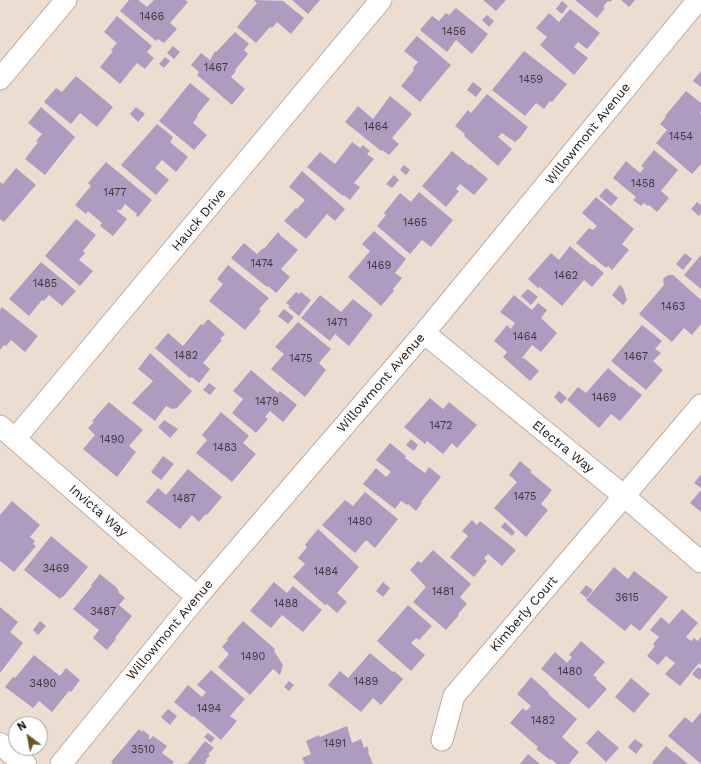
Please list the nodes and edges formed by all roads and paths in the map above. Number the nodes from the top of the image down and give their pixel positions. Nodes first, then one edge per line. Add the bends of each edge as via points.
1 (66, 0) edge
2 (381, 0) edge
3 (698, 0) edge
4 (0, 79) edge
5 (424, 333) junction
6 (701, 405) edge
7 (8, 432) edge
8 (624, 496) junction
9 (701, 562) edge
10 (197, 597) junction
11 (442, 740) dead end
12 (0, 744) edge
13 (24, 764) edge
14 (60, 764) edge

1 - 4 street
2 - 7 street, Hauck Drive
3 - 5 street, Willowmont Avenue
5 - 8 street, Electra Way
5 - 10 street, Willowmont Avenue
6 - 8 street, Kimberly Court
7 - 10 street, Invicta Way
8 - 9 street, Electra Way
8 - 11 street, Kimberly Court via 454,696
10 - 14 street, Willowmont Avenue
12 - 13 street

